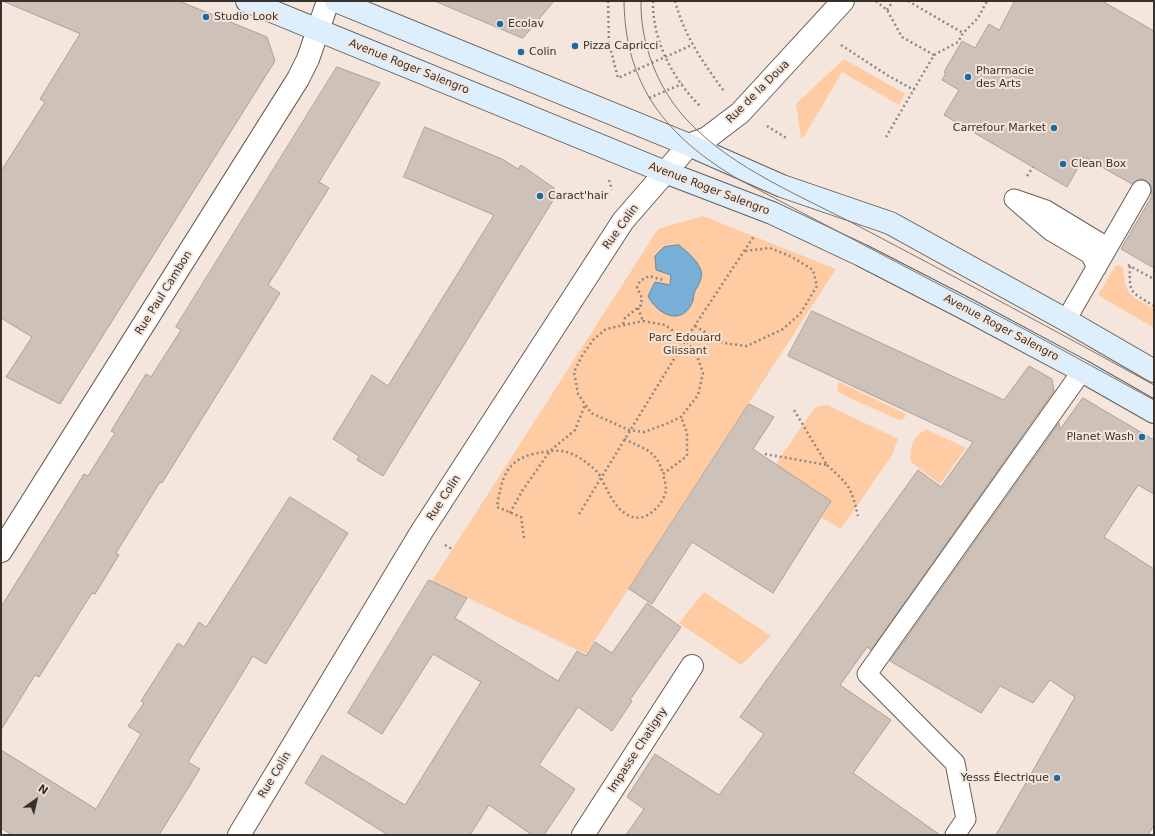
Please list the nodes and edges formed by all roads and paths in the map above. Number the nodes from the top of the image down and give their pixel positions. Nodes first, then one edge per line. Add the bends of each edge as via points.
1 (247, 1) edge
2 (328, 1) edge
3 (336, 1) edge
4 (608, 1) edge
5 (675, 1) edge
6 (843, 1) edge
7 (876, 1) edge
8 (893, 1) edge
9 (908, 1) edge
10 (987, 1) edge
11 (887, 10) junction
12 (318, 30) junction
13 (817, 31) junction
14 (963, 32) junction
15 (692, 45) junction
16 (934, 55) junction
17 (914, 90) junction
18 (740, 113) junction
19 (886, 137) dead end
20 (788, 139) dead end
21 (689, 146) junction
22 (665, 172) junction
23 (1141, 190) dead end
24 (756, 233) dead end
25 (1108, 248) junction
26 (745, 251) junction
27 (1130, 266) dead end
28 (1096, 267) junction
29 (1135, 269) dead end
30 (1154, 279) edge
31 (663, 280) dead end
32 (1154, 306) edge
33 (638, 308) junction
34 (1066, 320) junction
35 (643, 321) junction
36 (623, 324) junction
37 (694, 326) junction
38 (686, 340) junction
39 (1082, 371) junction
40 (1154, 371) edge
41 (585, 405) junction
42 (794, 410) dead end
43 (1154, 412) edge
44 (681, 416) junction
45 (629, 430) junction
46 (624, 439) junction
47 (550, 451) junction
48 (765, 454) dead end
49 (827, 465) junction
50 (663, 474) junction
51 (601, 476) junction
52 (510, 513) junction
53 (579, 514) dead end
54 (858, 516) dead end
55 (524, 538) dead end
56 (1, 551) edge
57 (692, 666) dead end
58 (239, 835) edge
59 (583, 835) edge
60 (955, 835) edge

1 - 12 main road, Avenue Roger Salengro
2 - 12 street, Rue Paul Cambon
3 - 21 main road
4 - 15 path via 609,43 618,78
5 - 15 path
6 - 13 street, Rue de la Doua
7 - 11 path
8 - 11 path
9 - 14 path
10 - 14 path via 978,18
11 - 16 path via 902,37
12 - 22 main road, Avenue Roger Salengro
12 - 56 street, Rue Paul Cambon via 298,79
13 - 17 path
13 - 18 street, Rue de la Doua
14 - 16 path via 958,42
15 - 18 path
16 - 17 path
17 - 19 path
18 - 20 path
18 - 21 street, Rue de la Doua via 707,138
21 - 22 street, Rue de la Doua
21 - 34 main road via 782,186 890,223
22 - 39 main road, Avenue Roger Salengro via 772,213 854,251
22 - 58 street, Rue Colin via 623,221 426,525
23 - 25 lane
24 - 26 path
25 - 28 lane
25 - 28 lane via 1046,210 1014,199 1051,231 1090,254
26 - 37 path
26 - 37 path via 770,248 792,257 813,270 817,286 800,314 783,329 747,346 723,343
27 - 32 path via 1129,286 1132,292
28 - 34 lane
29 - 30 path
31 - 33 path via 648,276 640,281 637,288 642,298
33 - 35 path
33 - 36 path via 625,318
34 - 40 main road
35 - 36 path
35 - 38 path via 665,325
36 - 41 path via 606,329 594,339 574,372 578,394
37 - 38 path
38 - 44 path via 697,356 703,373 698,395
38 - 45 path
39 - 43 main road, Avenue Roger Salengro
39 - 60 lane via 867,674 955,763 966,818
41 - 45 path via 591,413
41 - 47 path via 575,430
42 - 49 path
44 - 45 path via 644,432
44 - 50 path via 687,433 687,456
45 - 46 path
46 - 50 path via 651,451 660,462
46 - 51 path
47 - 51 path via 573,453 592,466
47 - 52 path
47 - 52 path via 524,456 510,467 502,480 497,508
48 - 49 path
49 - 54 path via 852,491
50 - 51 path via 666,490 658,509 643,517 630,517 617,506
51 - 53 path
52 - 55 path via 521,517
57 - 59 street, Impasse Chatigny

